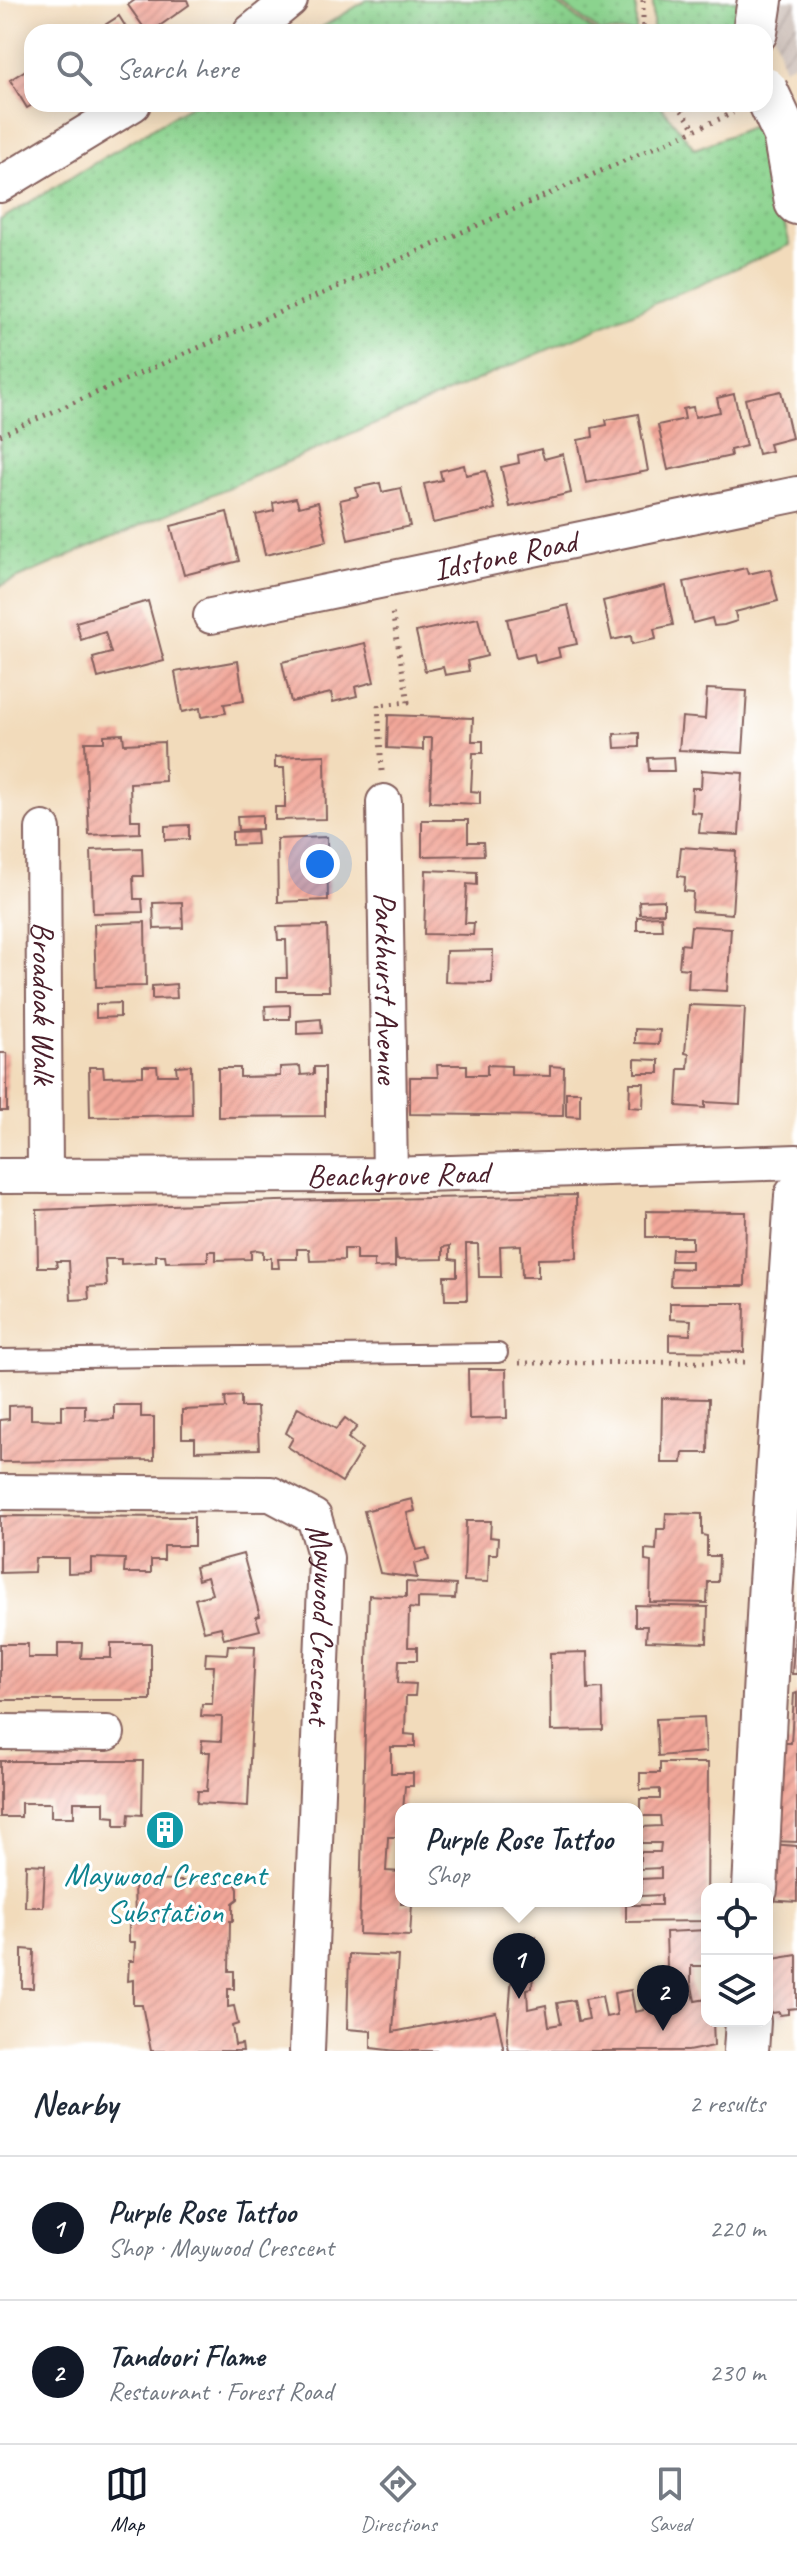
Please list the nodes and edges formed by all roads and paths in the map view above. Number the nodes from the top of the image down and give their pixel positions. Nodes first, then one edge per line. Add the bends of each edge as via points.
1 (290, 0) edge
2 (643, 0) edge
3 (760, 0) edge
4 (261, 24) edge
5 (643, 24) edge
6 (756, 24) edge
7 (120, 112) edge
8 (683, 112) edge
9 (730, 112) edge
10 (764, 112) edge
11 (696, 130) junction
12 (0, 185) edge
13 (797, 202) edge
14 (0, 435) edge
15 (797, 494) edge
16 (386, 580) junction
17 (211, 616) dead end
18 (384, 802) joint
19 (43, 829) dead end
20 (797, 1162) edge
21 (390, 1175) junction
22 (0, 1176) edge
23 (45, 1176) junction
24 (797, 1196) edge
25 (498, 1353) joint
26 (0, 1359) edge
27 (786, 1362) junction
28 (0, 1492) edge
29 (784, 1598) edge
30 (0, 1732) edge
31 (107, 1733) dead end
32 (756, 1883) edge
33 (748, 2027) edge
34 (307, 2051) edge
35 (746, 2051) edge

1 - 4 street
2 - 5 path
3 - 6 main road
7 - 12 street
8 - 11 path
9 - 11 path
10 - 13 main road, bridge via 785,133
11 - 14 path
15 - 16 street, Idstone Road
16 - 17 street, Idstone Road
16 - 18 path via 408,702 378,705
18 - 21 street, Parkhurst Avenue
19 - 23 street, Broadoak Walk
20 - 21 street, Beachgrove Road
21 - 23 street, Beachgrove Road
22 - 23 street, Beachgrove Road
24 - 27 main road
25 - 26 lane
25 - 27 path via 498,1363
27 - 29 main road
28 - 34 street, Maywood Crescent via 271,1494 314,1517 326,1558
29 - 32 main road
30 - 31 street
33 - 35 main road

